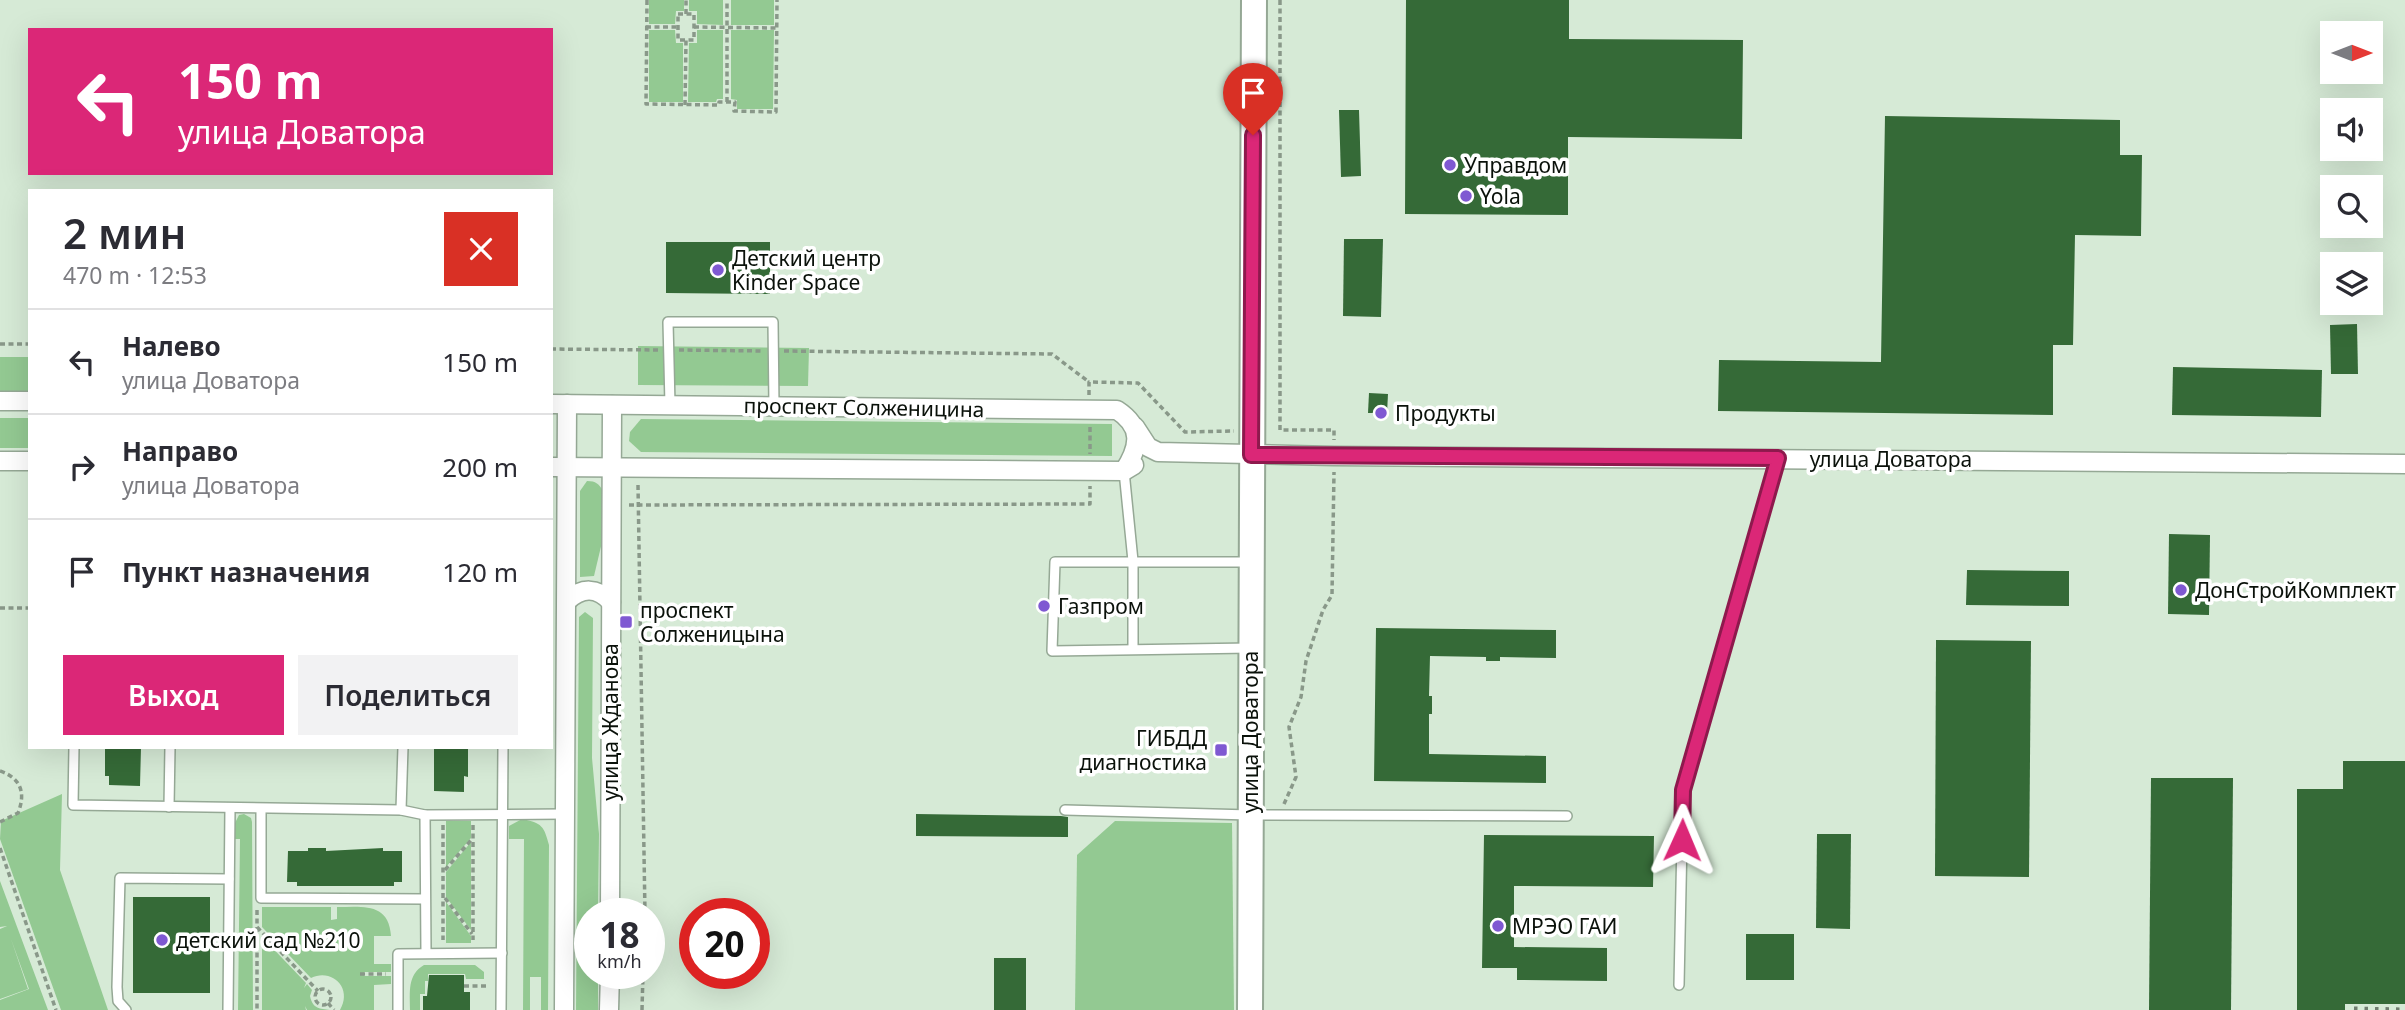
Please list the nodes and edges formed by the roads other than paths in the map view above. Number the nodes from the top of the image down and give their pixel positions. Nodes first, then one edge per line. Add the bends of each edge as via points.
1 (1254, 0) edge
2 (0, 401) edge
3 (28, 401) edge
4 (559, 404) edge
5 (612, 405) junction
6 (670, 405) junction
7 (774, 407) junction
8 (1135, 427) junction
9 (1158, 452) junction
10 (1251, 455) junction
11 (1778, 458) junction
12 (0, 461) edge
13 (28, 461) edge
14 (2405, 464) edge
15 (559, 467) edge
16 (612, 468) junction
17 (1124, 471) junction
18 (1133, 561) junction
19 (1251, 562) junction
20 (567, 601) junction
21 (611, 602) junction
22 (1251, 648) junction
23 (1133, 649) junction
24 (74, 749) edge
25 (170, 749) edge
26 (403, 749) edge
27 (503, 749) edge
28 (169, 807) junction
29 (230, 808) junction
30 (261, 809) junction
31 (401, 810) junction
32 (1065, 810) dead end
33 (564, 814) junction
34 (1250, 815) junction
35 (425, 816) junction
36 (503, 816) junction
37 (1567, 816) dead end
38 (229, 879) junction
39 (610, 898) edge
40 (425, 899) junction
41 (426, 953) junction
42 (502, 953) junction
43 (1679, 985) dead end
44 (610, 989) edge
45 (126, 1010) edge
46 (228, 1010) edge
47 (398, 1010) edge
48 (501, 1010) edge
49 (564, 1010) edge
50 (610, 1010) edge
51 (1250, 1010) edge

1 - 10 street, улица Доватора
2 - 3 street
4 - 5 street
4 - 15 street, улица Жданова
5 - 6 street, проспект Солженицина
5 - 16 street, улица Жданова
6 - 7 street, проспект Солженицина
6 - 7 lane via 668,322 773,322
7 - 8 street, проспект Солженицина via 1117,410
8 - 9 street via 1148,447
8 - 17 street via 1135,452
9 - 10 street
9 - 17 street
10 - 11 street, улица Доватора
10 - 19 street, улица Доватора
11 - 14 street, улица Доватора
11 - 43 lane via 1683,790
12 - 13 street
15 - 16 street
15 - 20 street, улица Жданова
16 - 17 street
16 - 21 street, улица Жданова
17 - 18 lane
18 - 19 lane
18 - 23 lane
18 - 23 lane via 1055,562 1052,650
19 - 22 street, улица Доватора
20 - 21 street via 589,590
20 - 33 street, улица Жданова
21 - 39 street, улица Жданова
22 - 23 lane
22 - 34 street, улица Доватора
24 - 28 lane via 73,804
25 - 28 lane
26 - 31 lane
27 - 36 lane
28 - 29 lane
29 - 30 lane
29 - 38 lane
30 - 31 lane
30 - 40 lane via 261,898
31 - 35 lane
32 - 34 lane
33 - 36 lane
33 - 49 street, улица Жданова
34 - 37 lane
34 - 51 street, улица Доватора
35 - 36 lane
35 - 40 lane
36 - 42 lane
38 - 45 lane via 120,878 117,986 118,1001
38 - 46 lane
40 - 41 lane
41 - 42 lane
41 - 47 lane via 398,954
42 - 48 lane
44 - 50 street

